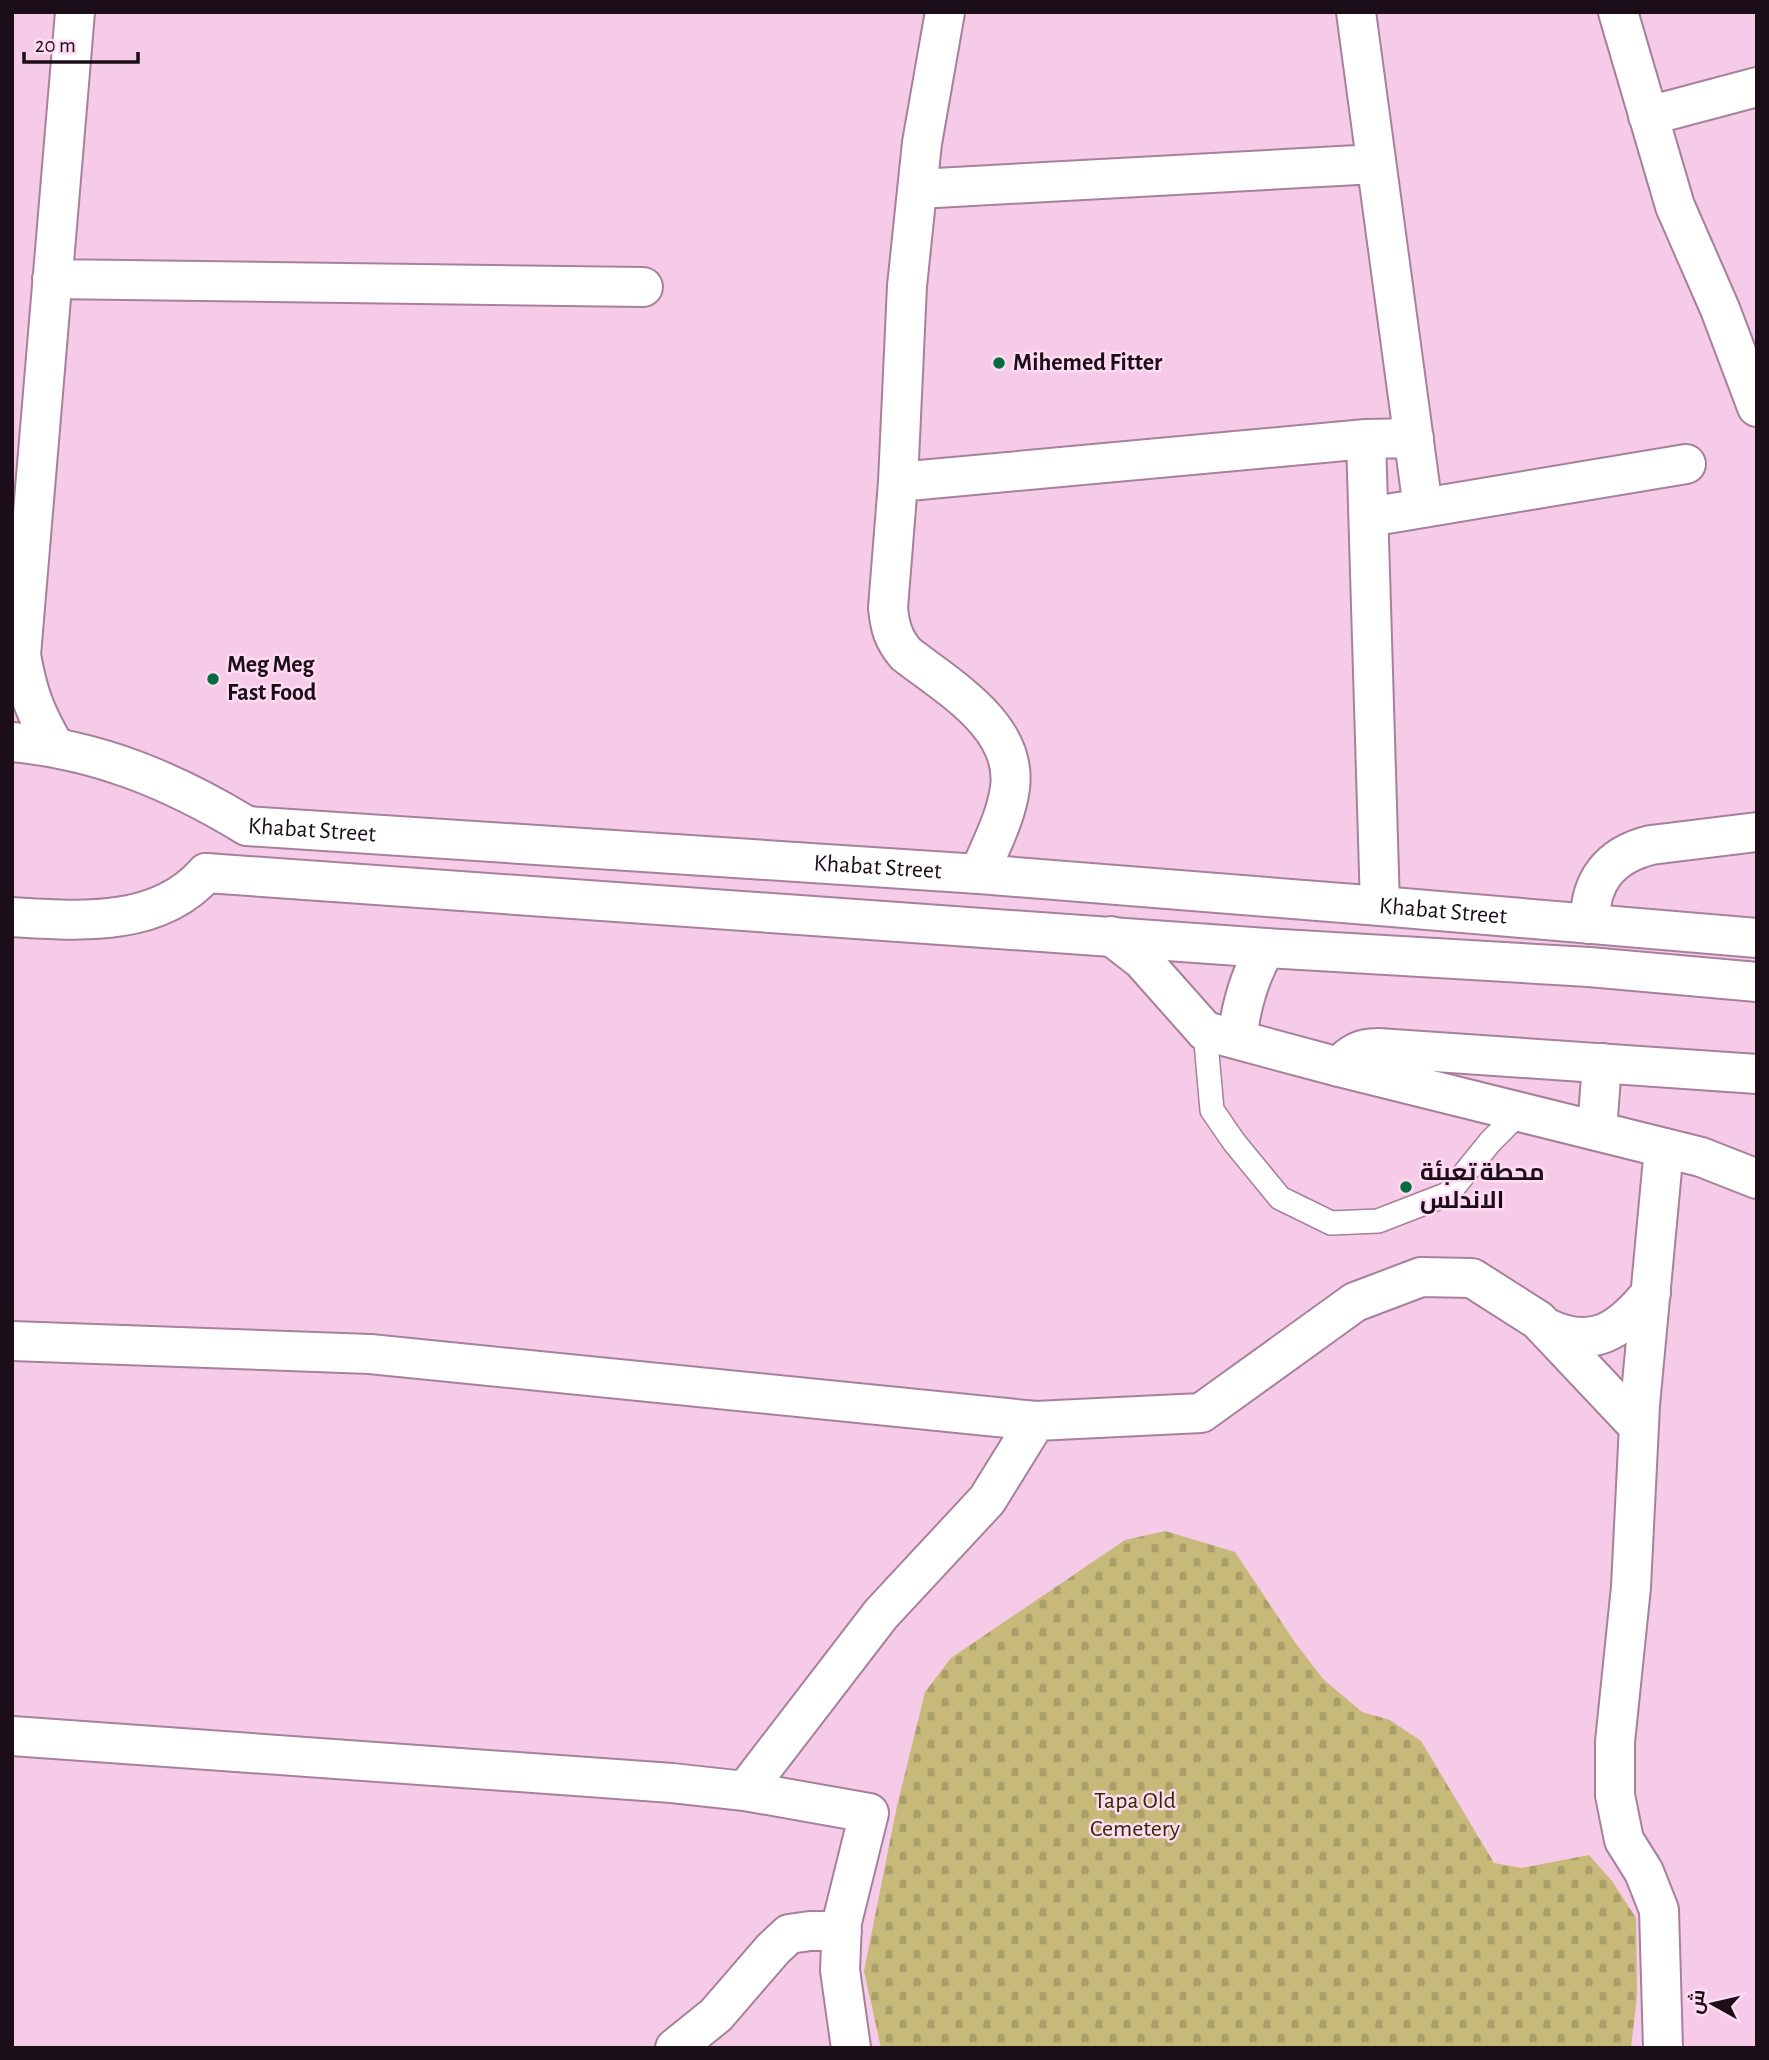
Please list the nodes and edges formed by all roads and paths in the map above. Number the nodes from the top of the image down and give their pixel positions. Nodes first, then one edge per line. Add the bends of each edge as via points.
1 (75, 12) edge
2 (945, 12) edge
3 (1356, 12) edge
4 (1618, 12) edge
5 (1757, 87) edge
6 (1648, 117) junction
7 (1376, 164) junction
8 (918, 189) junction
9 (52, 279) junction
10 (643, 287) dead end
11 (1757, 407) edge
12 (1414, 438) junction
13 (1366, 439) junction
14 (1686, 464) dead end
15 (898, 482) junction
16 (1423, 508) junction
17 (1368, 517) junction
18 (12, 742) edge
19 (55, 747) junction
20 (1757, 832) edge
21 (979, 874) junction
22 (1380, 906) junction
23 (12, 917) edge
24 (1590, 924) junction
25 (1111, 936) junction
26 (1757, 939) edge
27 (1266, 948) junction
28 (1757, 982) edge
29 (1221, 1035) junction
30 (1602, 1063) junction
31 (1339, 1067) junction
32 (1757, 1074) edge
33 (1520, 1112) junction
34 (1597, 1131) junction
35 (1664, 1148) junction
36 (1757, 1179) edge
37 (1651, 1293) junction
38 (1545, 1327) junction
39 (12, 1341) edge
40 (1036, 1420) junction
41 (1639, 1427) junction
42 (12, 1736) edge
43 (745, 1791) junction
44 (842, 1931) junction
45 (674, 2048) edge
46 (851, 2048) edge
47 (1663, 2048) edge

1 - 9 street
2 - 8 street
3 - 7 street
4 - 6 street
5 - 6 street
6 - 11 street via 1675,206
7 - 8 street
7 - 12 street
8 - 15 street via 907,286
9 - 10 street
9 - 19 street via 21,655 38,718
12 - 13 street
12 - 16 street
13 - 15 street
13 - 17 street
14 - 16 street
15 - 21 street via 890,628 906,654 981,713 1005,750 1009,768 1004,810
16 - 17 street
17 - 22 street
18 - 19 street, Khabat Street
19 - 21 street, Khabat Street via 174,785 247,826
20 - 24 street via 1651,845 1622,856 1600,878 1591,901
21 - 22 street, Khabat Street
22 - 24 street, Khabat Street
23 - 25 street, Khabat Street via 100,920 135,914 181,897 206,873
24 - 26 street, Khabat Street
25 - 27 street, Khabat Street
25 - 29 street
27 - 28 street, Khabat Street
27 - 29 street via 1240,1013
29 - 31 street
29 - 33 lane via 1212,1111 1280,1198 1331,1223 1378,1221 1448,1194
30 - 31 street via 1371,1048 1353,1053
30 - 32 street
30 - 34 street
31 - 33 street
33 - 34 street
34 - 35 street
35 - 36 street
35 - 37 street
37 - 38 street via 1621,1325 1600,1335 1559,1334
37 - 41 street
38 - 40 street via 1472,1278 1421,1277 1355,1302 1201,1413
38 - 41 street
39 - 40 street via 370,1354
40 - 43 street via 987,1500 881,1614
41 - 47 street via 1615,1795 1624,1840 1660,1910
42 - 43 street
43 - 44 street via 869,1813
44 - 45 street via 789,1934 716,2015
44 - 46 street via 840,1970

